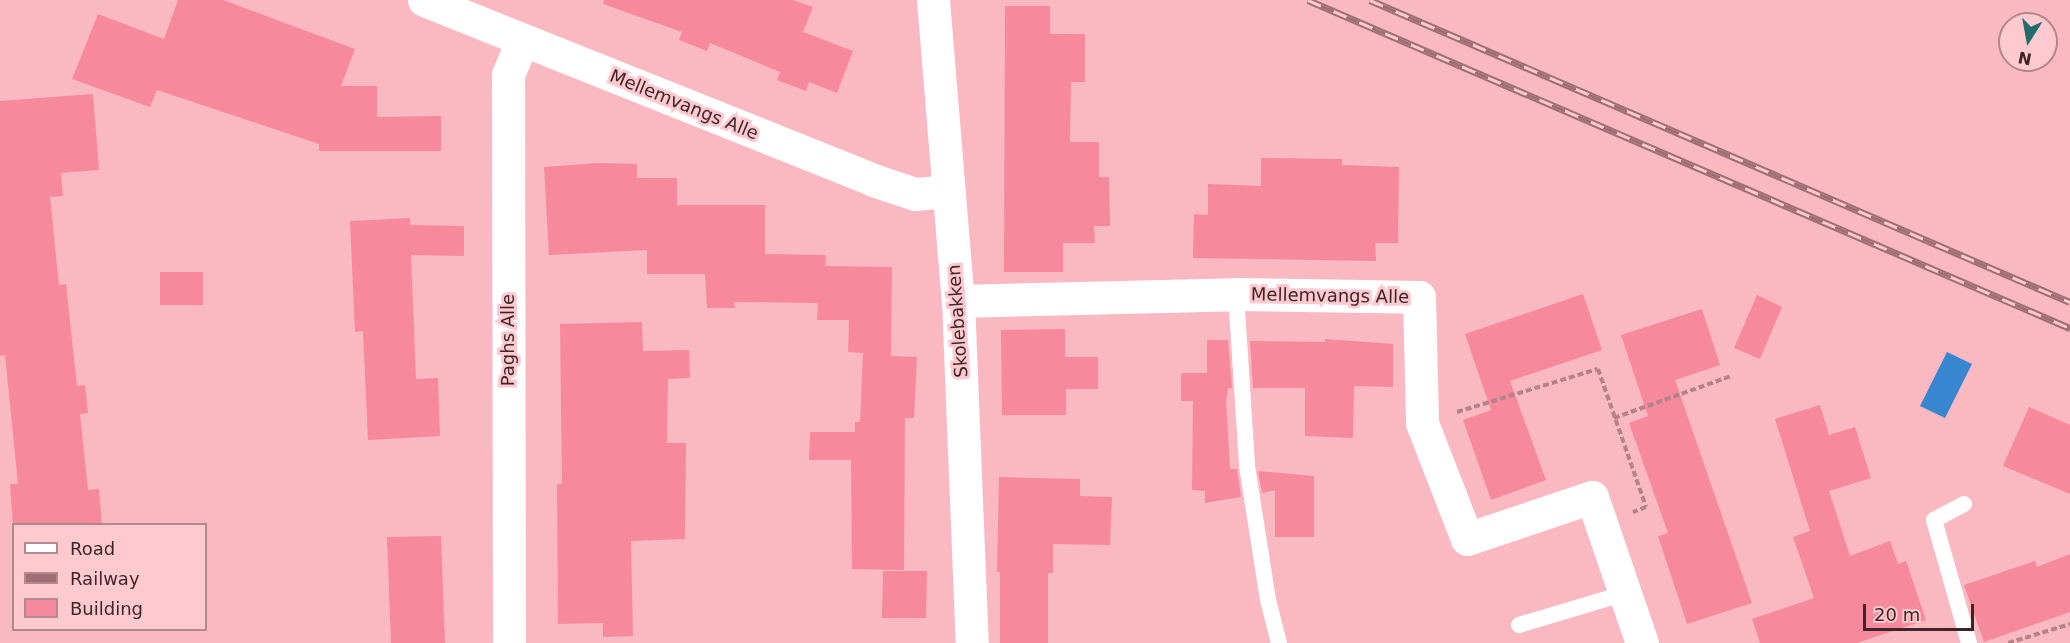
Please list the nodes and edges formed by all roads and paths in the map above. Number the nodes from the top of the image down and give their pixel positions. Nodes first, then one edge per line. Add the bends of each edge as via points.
1 (424, 0) edge
2 (933, 0) edge
3 (522, 40) junction
4 (948, 191) junction
5 (1236, 294) junction
6 (958, 301) junction
7 (1731, 375) dead end
8 (1614, 418) junction
9 (1422, 423) junction
10 (1964, 504) dead end
11 (1601, 522) junction
12 (1626, 593) junction
13 (2070, 624) edge
14 (1519, 625) dead end
15 (509, 643) edge
16 (972, 643) edge
17 (1279, 643) edge
18 (1642, 643) edge
19 (1970, 643) edge
20 (2008, 643) edge

1 - 3 street, Mellemvangs Alle
2 - 4 street, Skolebakken
3 - 4 street, Mellemvangs Alle via 903,191
3 - 15 street, Paghs Alle via 508,75
4 - 6 street, Skolebakken
5 - 6 street, Mellemvangs Alle
5 - 9 street, Mellemvangs Alle via 1419,297
5 - 17 lane via 1247,466
6 - 16 street, Skolebakken
7 - 8 path
8 - 9 path via 1598,369
8 - 11 path via 1646,507
9 - 11 street, Mellemvangs Alle via 1467,539 1593,497
10 - 19 lane via 1934,520
11 - 12 street, Mellemvangs Alle
12 - 14 lane
12 - 18 street, Mellemvangs Alle
13 - 20 path

